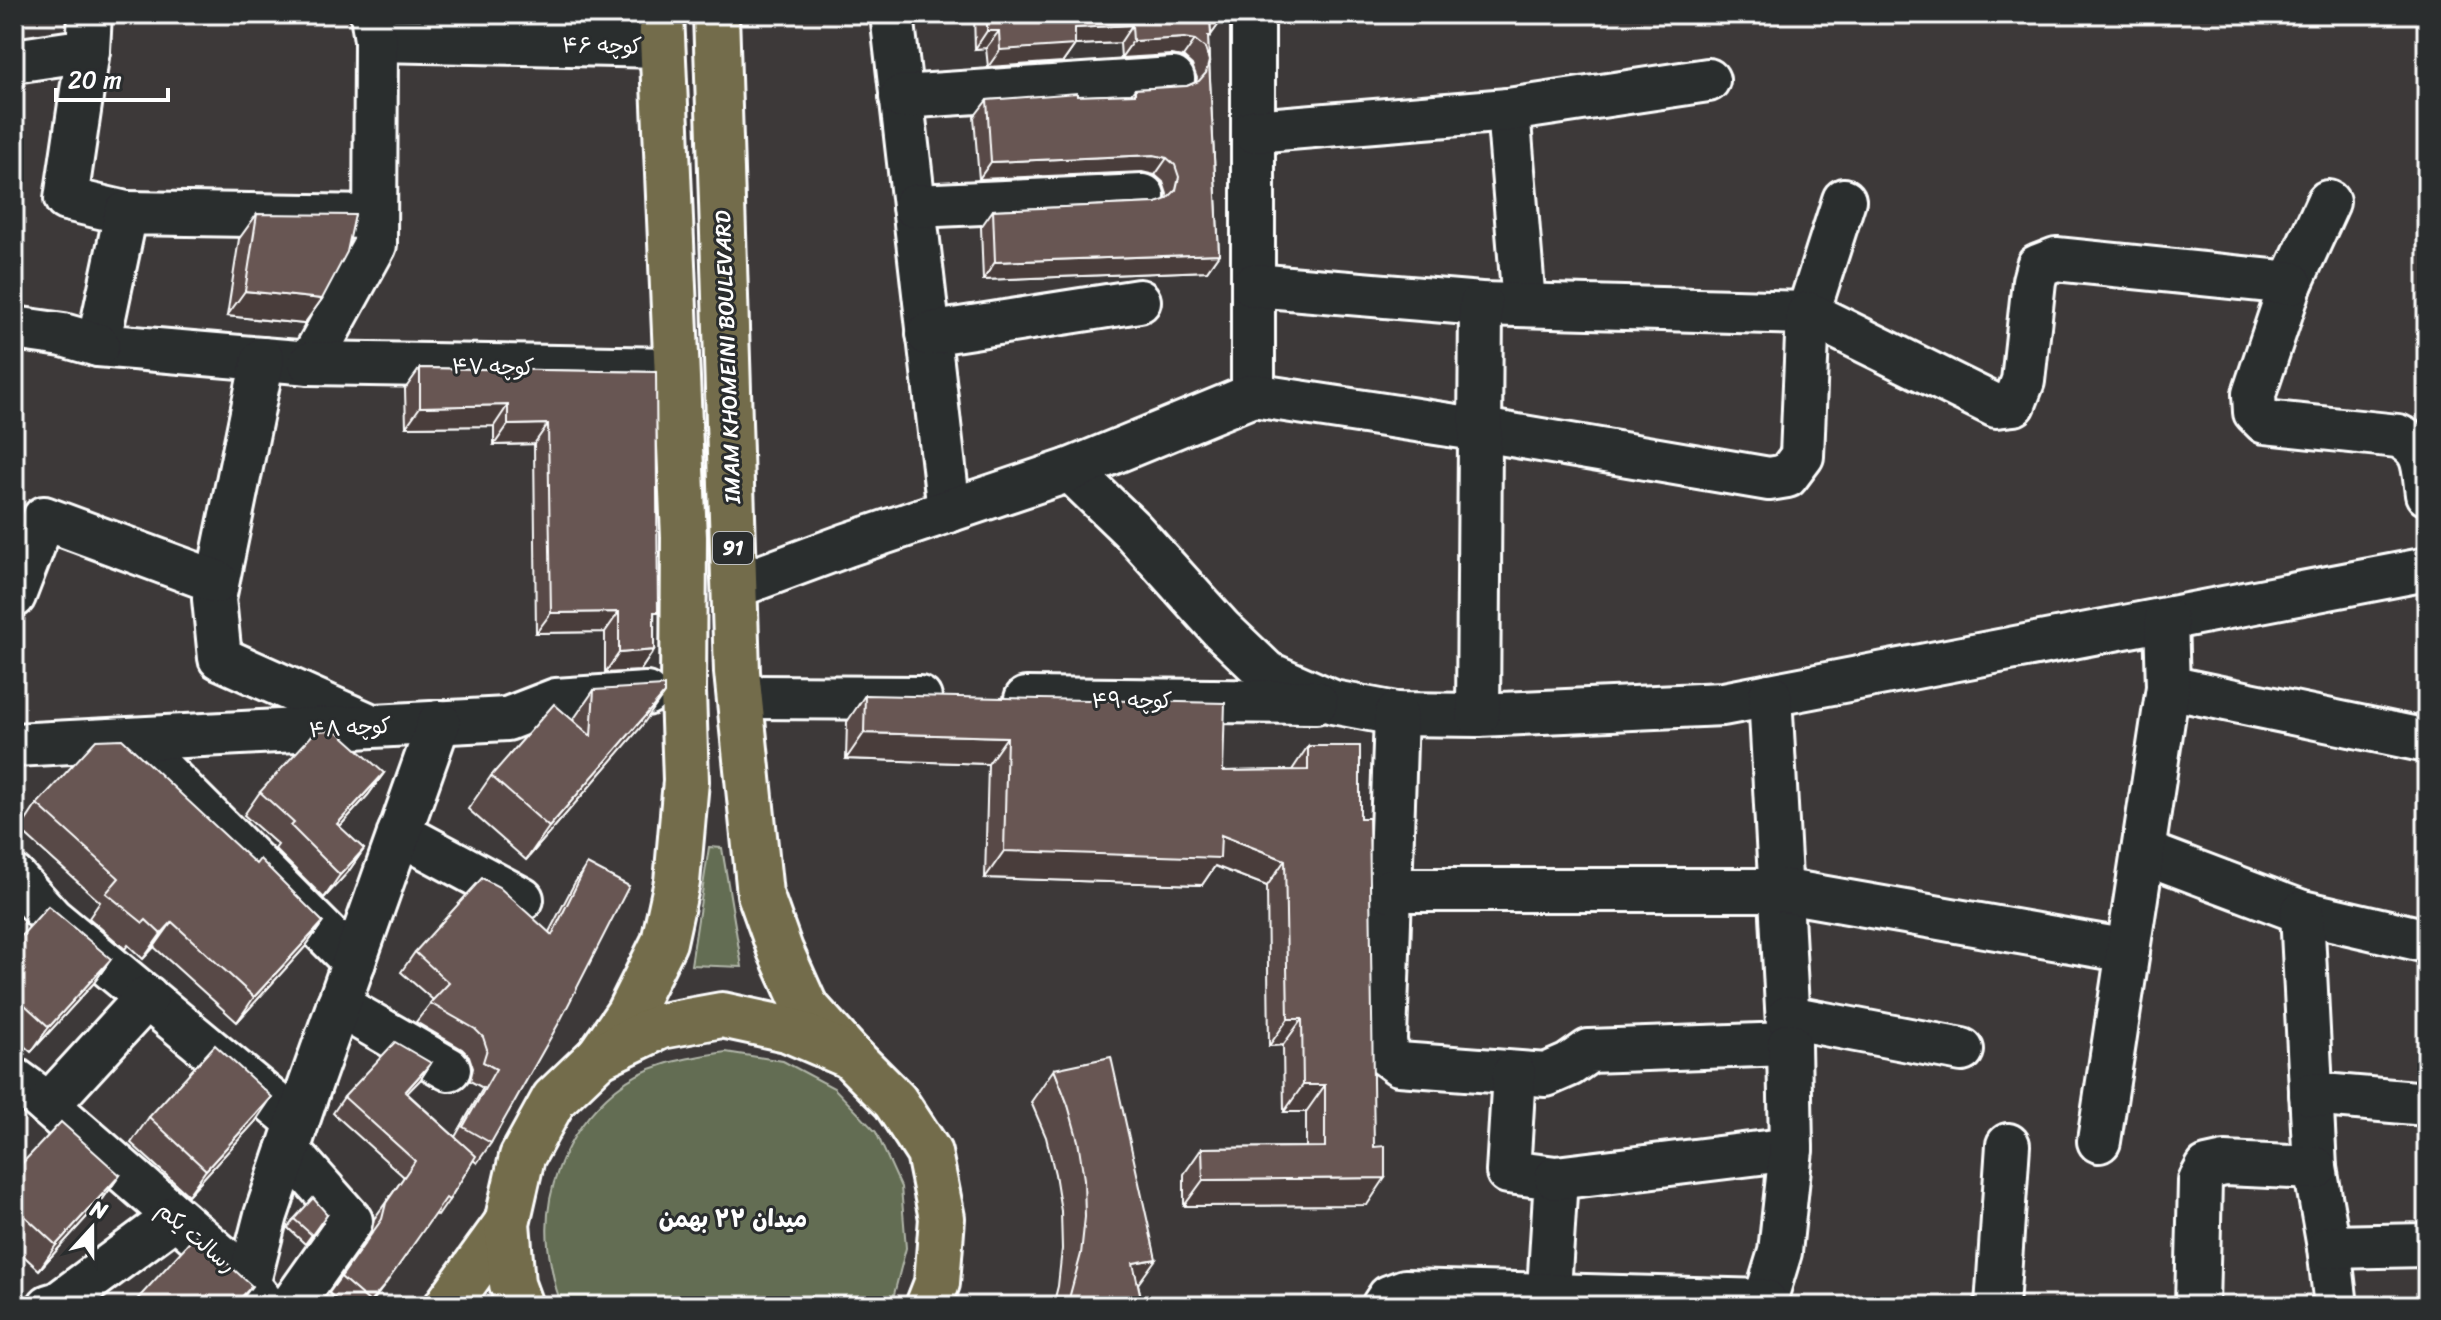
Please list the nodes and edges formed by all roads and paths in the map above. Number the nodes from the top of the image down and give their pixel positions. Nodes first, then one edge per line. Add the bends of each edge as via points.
1 (716, 14) edge
2 (892, 14) edge
3 (1253, 14) edge
4 (374, 27) edge
5 (662, 30) edge
6 (89, 32) edge
7 (14, 61) edge
8 (1173, 79) dead end
9 (1708, 80) dead end
10 (901, 97) junction
11 (1508, 110) junction
12 (1253, 131) junction
13 (1143, 196) dead end
14 (1844, 200) dead end
15 (2328, 202) dead end
16 (914, 206) junction
17 (126, 213) junction
18 (375, 217) junction
19 (2291, 283) junction
20 (1253, 285) junction
21 (1139, 301) dead end
22 (1481, 304) junction
23 (1524, 304) junction
24 (1808, 313) junction
25 (14, 328) edge
26 (928, 334) junction
27 (98, 345) junction
28 (263, 359) junction
29 (310, 363) junction
30 (676, 369) junction
31 (1253, 395) junction
32 (1482, 430) junction
33 (1070, 470) junction
34 (2427, 494) edge
35 (949, 511) junction
36 (29, 515) edge
37 (2427, 569) edge
38 (217, 582) junction
39 (734, 587) junction
40 (14, 596) edge
41 (2166, 620) junction
42 (2168, 687) junction
43 (683, 692) junction
44 (1770, 695) junction
45 (739, 697) junction
46 (1333, 702) junction
47 (1396, 714) junction
48 (1478, 715) junction
49 (439, 722) junction
50 (371, 726) junction
51 (131, 739) junction
52 (2427, 741) edge
53 (14, 745) edge
54 (399, 833) junction
55 (2143, 852) junction
56 (14, 877) edge
57 (1390, 890) junction
58 (1780, 890) junction
59 (522, 899) dead end
60 (2302, 912) junction
61 (2427, 941) edge
62 (2128, 951) junction
63 (354, 962) junction
64 (147, 997) junction
65 (338, 1005) junction
66 (1789, 1030) junction
67 (1962, 1050) dead end
68 (599, 1056) junction
69 (850, 1056) junction
70 (449, 1069) dead end
71 (1514, 1073) junction
72 (14, 1079) edge
73 (2311, 1094) junction
74 (2427, 1104) edge
75 (48, 1105) junction
76 (293, 1136) junction
77 (2099, 1141) dead end
78 (2008, 1145) dead end
79 (1791, 1149) junction
80 (2315, 1168) junction
81 (1556, 1178) junction
82 (175, 1217) junction
83 (507, 1223) junction
84 (2427, 1245) edge
85 (2329, 1247) junction
86 (257, 1295) edge
87 (1549, 1301) edge
88 (1766, 1304) edge
89 (49, 1306) edge
90 (291, 1306) edge
91 (447, 1306) edge
92 (520, 1306) edge
93 (928, 1306) edge
94 (1383, 1306) edge
95 (1997, 1306) edge
96 (2197, 1306) edge
97 (2336, 1306) edge

1 - 39 main road, IMAM KHOMEINI BOULEVARD / 91
2 - 10 street
3 - 12 street
4 - 5 street, کوچه ۴۶
4 - 18 street
5 - 30 main road, 91
6 - 7 street
6 - 17 street via 66,199
8 - 10 street
9 - 11 street
10 - 16 street
11 - 12 street
11 - 23 street
12 - 20 street
13 - 16 street
14 - 24 street
15 - 19 street
16 - 26 street
17 - 18 street
17 - 27 street
18 - 29 street via 375,245
19 - 24 street via 2056,259 2038,266 2023,381 2014,404 1996,406
19 - 34 street via 2254,394 2255,412 2265,422 2398,436 2412,442 2422,456
20 - 22 street
20 - 31 street
21 - 26 street
22 - 23 street
22 - 32 street
23 - 24 street
24 - 32 street via 1802,456 1787,476 1769,479
25 - 27 street, کوچه ۴۷
26 - 35 street
27 - 28 street, کوچه ۴۷
28 - 29 street, کوچه ۴۷
28 - 38 street
29 - 30 street, کوچه ۴۷
30 - 43 main road, 91 via 684,537
31 - 32 street
31 - 33 street
32 - 48 street
33 - 35 street
33 - 46 street via 1267,673
35 - 39 street
36 - 38 street
36 - 40 street
37 - 41 street
38 - 50 street via 220,658
39 - 45 main road, IMAM KHOMEINI BOULEVARD / 91
41 - 42 street
41 - 44 street
42 - 52 street
42 - 55 street
43 - 49 street, کوچه ۴۸ via 556,700 507,719
43 - 68 main road, 91 via 686,781 677,882 664,942 628,1014
44 - 48 street via 1723,704
44 - 58 street
45 - 46 street, کوچه ۴۹
45 - 69 main road, IMAM KHOMEINI BOULEVARD / 91 via 760,894 805,1006
46 - 47 street
47 - 48 street
47 - 57 street
49 - 50 street, کوچه ۴۸
49 - 54 street
50 - 51 street, کوچه ۴۸
51 - 53 street, کوچه ۴۸
51 - 63 street
54 - 59 street
54 - 63 street
55 - 60 street
55 - 62 street
56 - 64 street via 52,919
57 - 58 street
57 - 71 street via 1387,1055 1399,1064
58 - 62 street
58 - 66 street
60 - 61 street
60 - 73 street
62 - 77 street
63 - 65 street
64 - 75 street
64 - 76 street
65 - 70 street
65 - 76 street
66 - 67 street
66 - 71 street via 1589,1051 1546,1075
66 - 79 street
68 - 69 main road, 91 via 661,1026 722,1015 787,1029
68 - 83 main road, 91 via 554,1099 522,1157
69 - 93 main road, 91 via 895,1101 929,1153 942,1218 937,1283
71 - 81 street via 1508,1172
72 - 75 street, رسالت یکم
73 - 74 street
73 - 80 street
75 - 82 street, رسالت یکم
76 - 86 street via 266,1215
76 - 90 street via 351,1221
78 - 95 street
79 - 81 street
79 - 88 street via 1780,1252
80 - 85 street
80 - 96 street via 2207,1168 2200,1181
81 - 87 street
82 - 86 street, رسالت یکم via 237,1270
82 - 89 street
83 - 91 main road, 91
83 - 92 main road, 91 via 512,1284
84 - 85 street
85 - 97 street
87 - 88 street
87 - 94 street via 1405,1291 1389,1297

